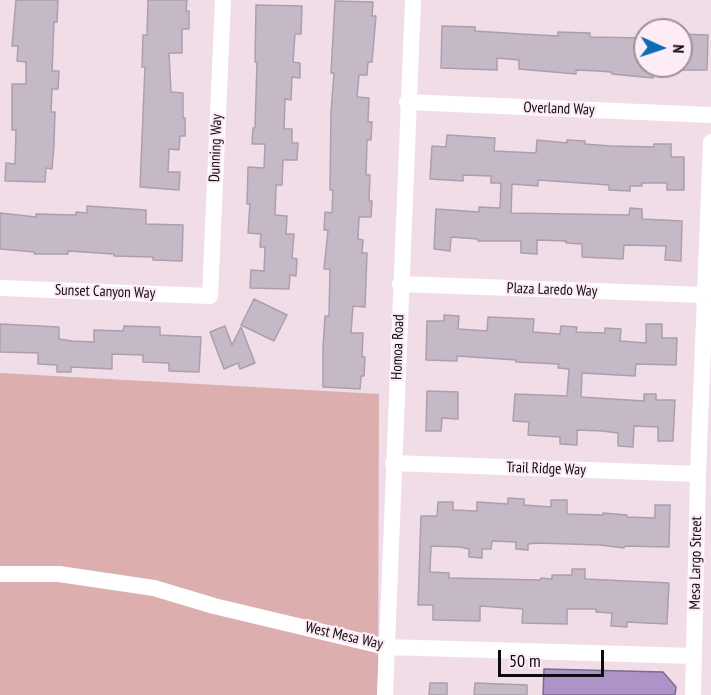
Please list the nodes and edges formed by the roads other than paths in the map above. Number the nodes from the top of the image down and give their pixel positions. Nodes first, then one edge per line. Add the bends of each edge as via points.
1 (223, 0) edge
2 (412, 0) edge
3 (407, 102) junction
4 (711, 115) edge
5 (711, 142) edge
6 (400, 284) junction
7 (0, 288) edge
8 (210, 296) joint
9 (705, 296) junction
10 (393, 463) junction
11 (698, 474) junction
12 (0, 574) edge
13 (386, 647) junction
14 (694, 656) junction
15 (385, 695) edge
16 (693, 695) edge

1 - 8 street, Dunning Way
2 - 3 street, Homoa Road
3 - 4 street, Overland Way
3 - 6 street, Homoa Road
5 - 9 street, Mesa Largo Street
6 - 9 street, Plaza Laredo Way
6 - 10 street, Homoa Road
7 - 8 street, Sunset Canyon Way
9 - 11 street, Mesa Largo Street
10 - 11 street, Trail Ridge Way
10 - 13 street, Homoa Road
11 - 14 street, Mesa Largo Street
12 - 13 street, West Mesa Way via 59,574 154,588
13 - 14 street, West Mesa Way
13 - 15 street, Homoa Road
14 - 16 street, Mesa Largo Street

